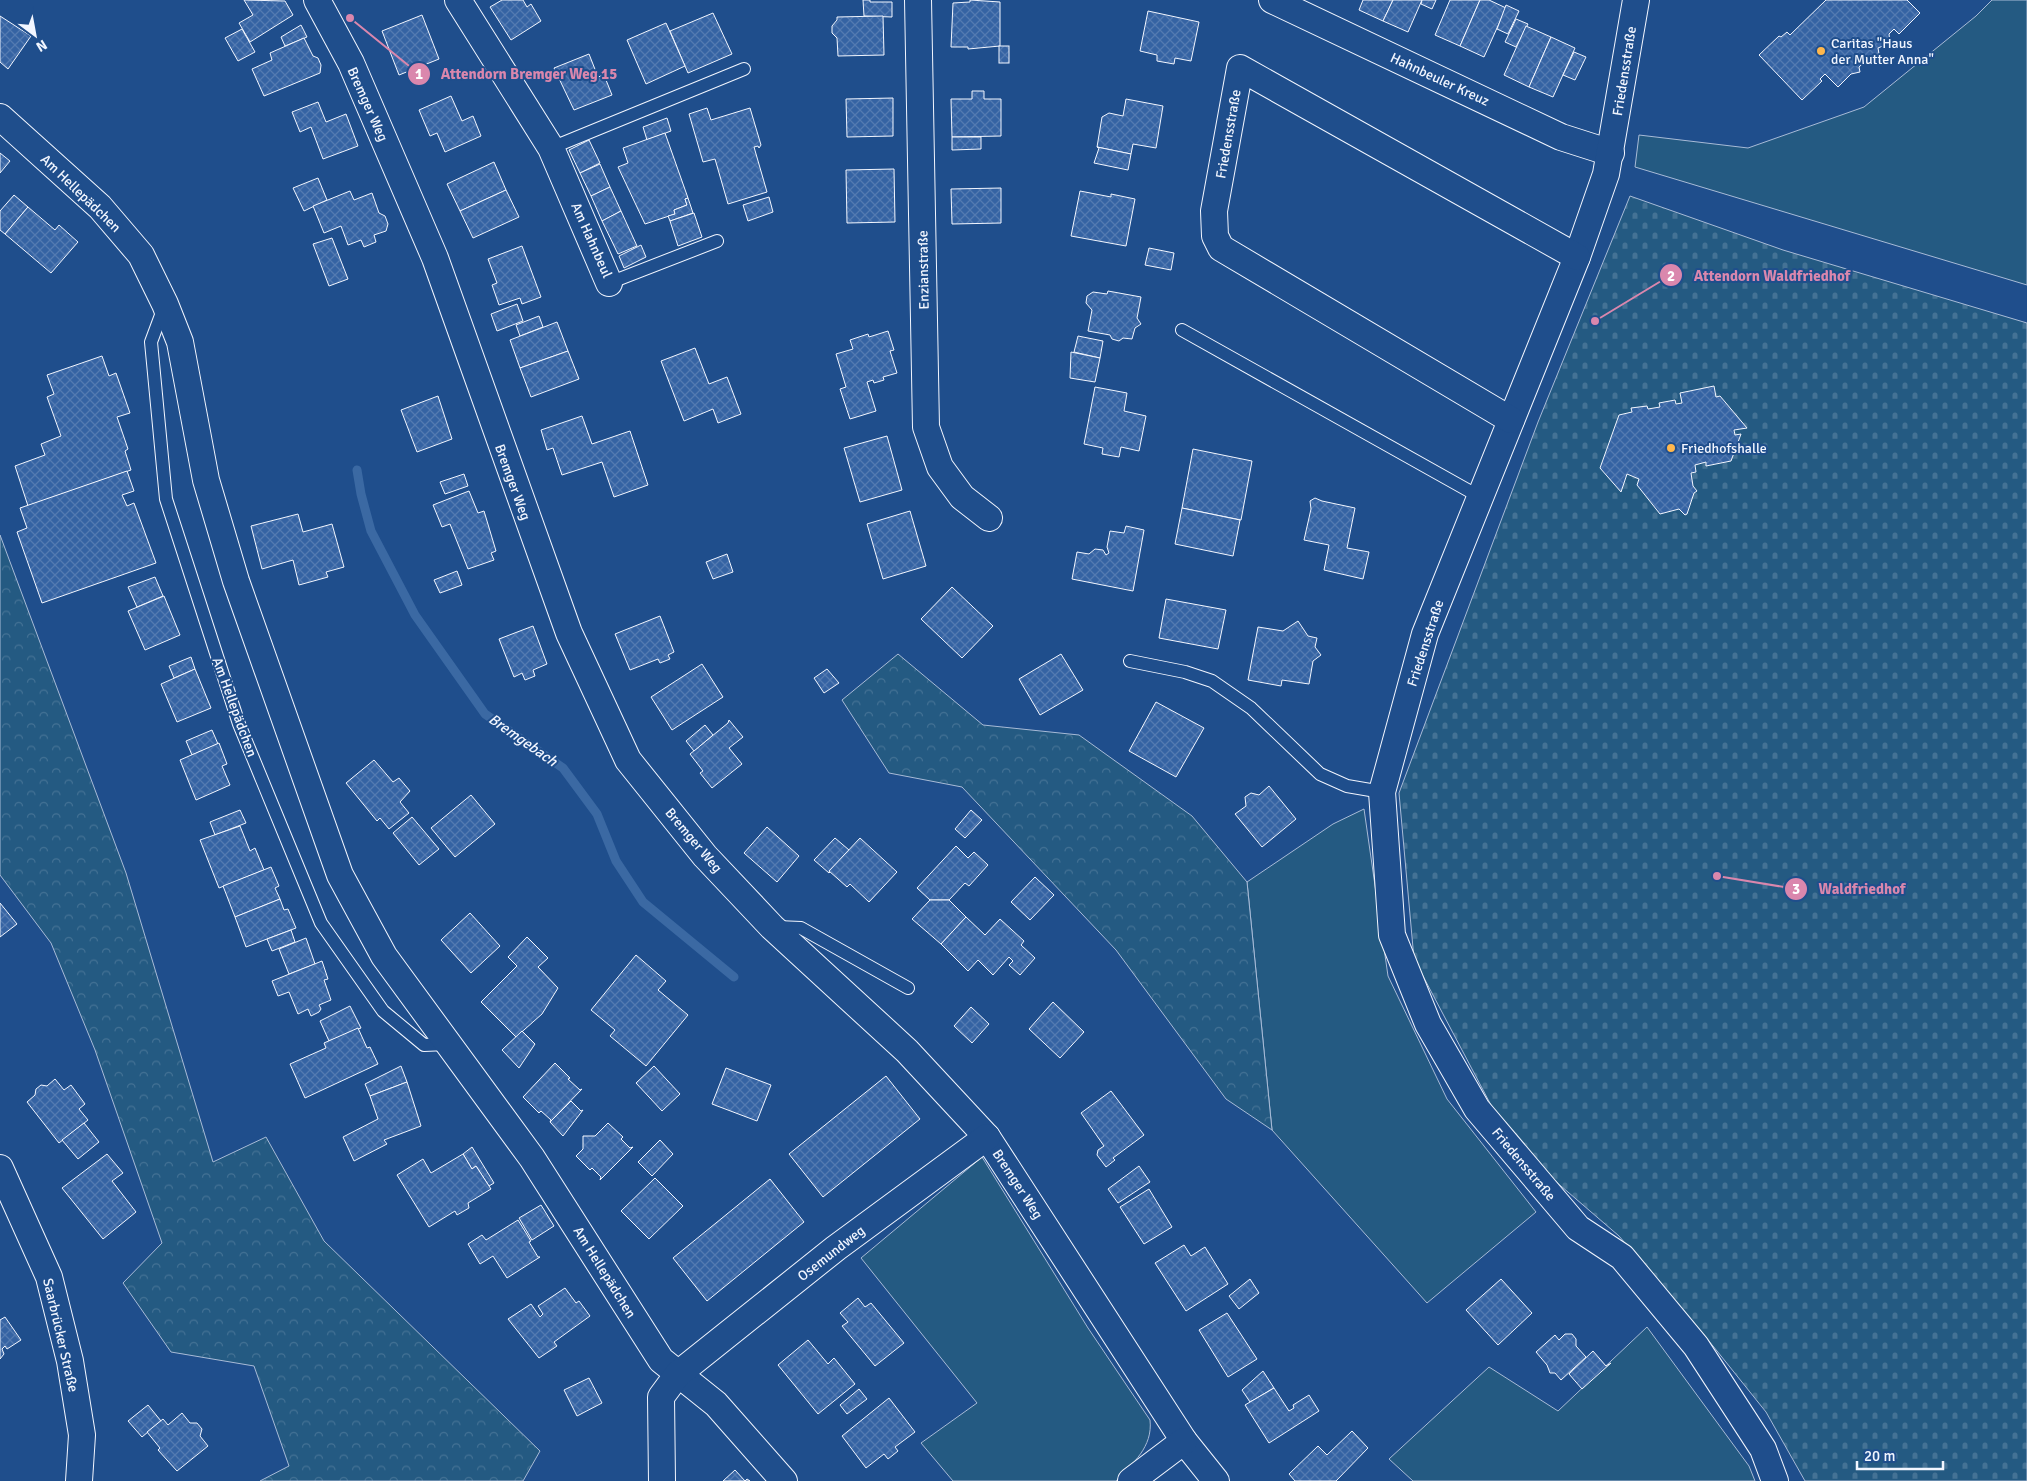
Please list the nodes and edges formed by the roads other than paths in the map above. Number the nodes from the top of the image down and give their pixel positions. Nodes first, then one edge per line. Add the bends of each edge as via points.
1 (317, 0) edge
2 (458, 0) edge
3 (918, 0) edge
4 (1272, 0) edge
5 (1636, 0) edge
6 (744, 69) dead end
7 (0, 116) edge
8 (551, 148) junction
9 (1611, 153) junction
10 (716, 241) dead end
11 (1577, 257) junction
12 (609, 283) joint
13 (165, 304) junction
14 (1182, 330) dead end
15 (1511, 420) junction
16 (1480, 497) junction
17 (989, 518) dead end
18 (1130, 661) dead end
19 (1382, 792) junction
20 (772, 927) junction
21 (908, 988) dead end
22 (447, 1044) junction
23 (987, 1137) junction
24 (0, 1168) edge
25 (678, 1374) junction
26 (1184, 1441) junction
27 (79, 1481) edge
28 (662, 1481) edge
29 (784, 1481) edge
30 (1131, 1481) edge
31 (1216, 1481) edge
32 (1775, 1481) edge

1 - 20 street, Bremger Weg via 351,63 435,258 569,633 628,760 705,856
2 - 8 street, Am Hahnbeul
3 - 17 street, Enzianstraße via 926,427 940,467 962,497
4 - 9 street, Hahnbeuler Kreuz via 1561,136
5 - 9 street, Friedensstraße
6 - 8 lane
7 - 13 street, Am Hellepädchen via 100,207 141,255
8 - 12 street, Am Hahnbeul
9 - 11 street, Friedensstraße
10 - 12 lane, Am Hahnbeul
11 - 15 street, Friedensstraße
11 - 15 street, Friedensstraße via 1240,68 1214,211 1215,236 1221,248
13 - 22 street, Am Hellepädchen via 180,342 206,480 231,563 340,875 384,956
13 - 22 lane, Am Hellepädchen via 151,342 166,500 239,724 321,923 383,1011 424,1045
14 - 16 lane
15 - 16 street, Friedensstraße
16 - 19 street, Friedensstraße via 1425,634
18 - 19 lane via 1185,672 1212,682 1251,708 1320,774 1347,786
19 - 32 street, Friedensstraße via 1392,935 1433,1032 1477,1109 1578,1228 1622,1257 1696,1346 1763,1448
20 - 21 lane via 801,928
20 - 23 street, Bremger Weg via 907,1051
22 - 25 street, Am Hellepädchen via 532,1158 661,1360
23 - 25 street, Osemundweg via 836,1248
23 - 26 street, Bremger Weg
24 - 27 street, Saarbrücker Straße via 49,1277 70,1360 82,1435
25 - 28 street, Osemundweg via 661,1397
25 - 29 street, Am Hellepädchen via 716,1404
26 - 30 street
26 - 31 street, Bremger Weg

